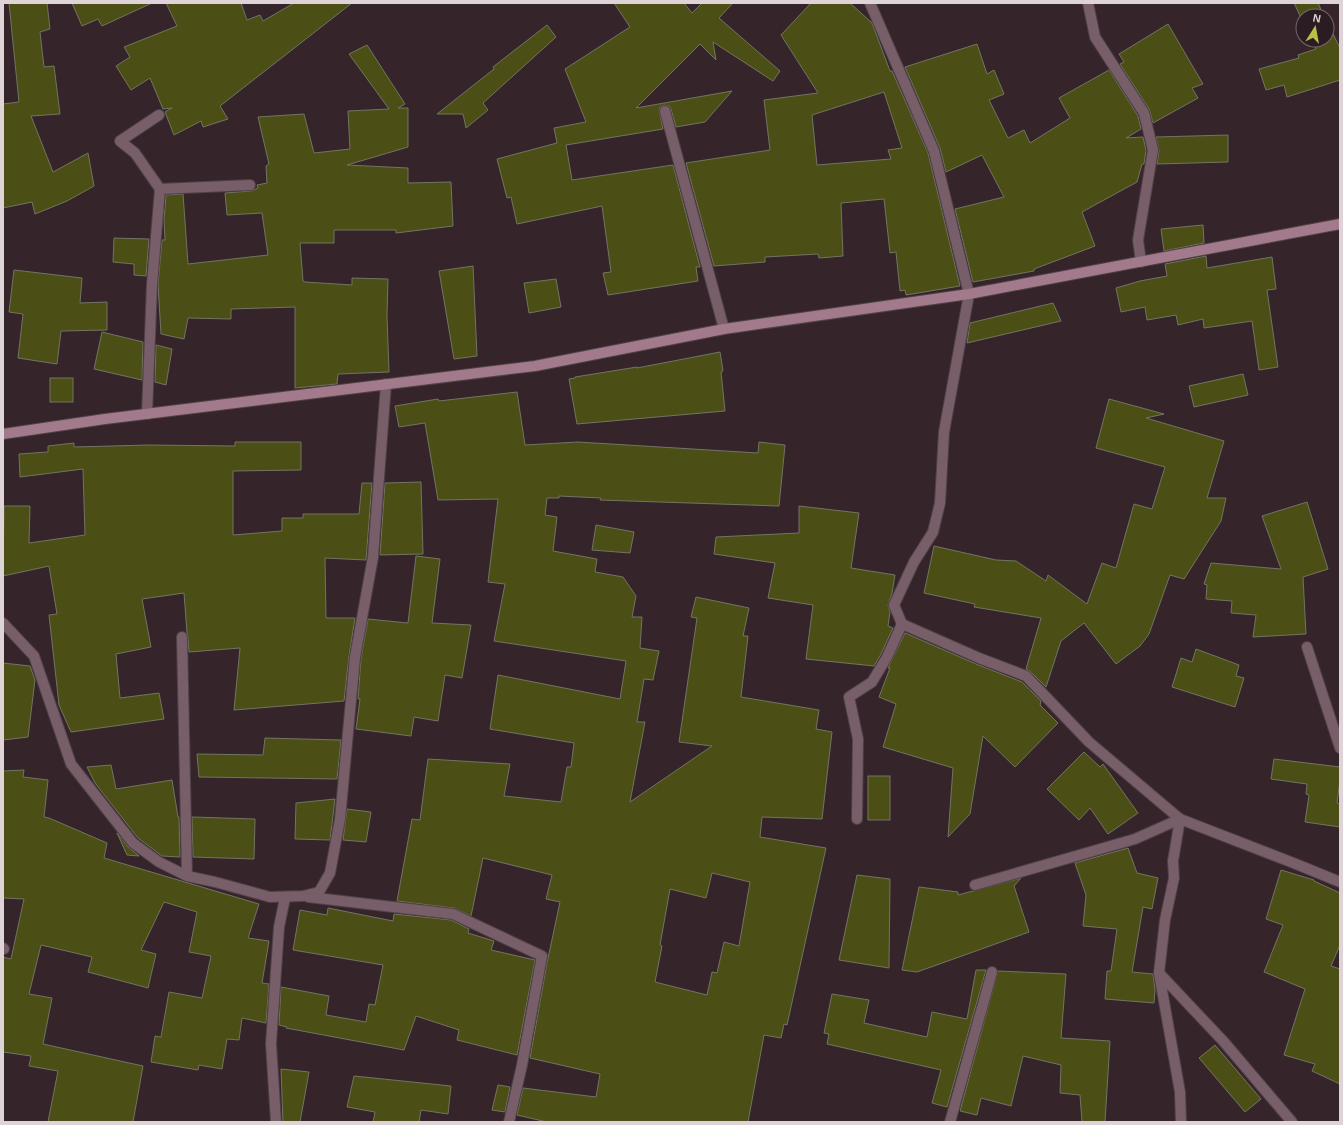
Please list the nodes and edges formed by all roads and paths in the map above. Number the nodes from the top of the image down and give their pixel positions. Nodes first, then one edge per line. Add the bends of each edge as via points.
1 (870, 3) edge
2 (1088, 3) edge
3 (665, 111) dead end
4 (159, 115) dead end
5 (250, 185) dead end
6 (160, 189) junction
7 (1340, 224) edge
8 (1141, 262) junction
9 (969, 294) junction
10 (724, 329) junction
11 (386, 384) junction
12 (147, 414) junction
13 (3, 435) edge
14 (3, 623) edge
15 (902, 624) junction
16 (182, 636) dead end
17 (1307, 647) dead end
18 (1340, 748) edge
19 (857, 819) dead end
20 (1180, 819) junction
21 (187, 876) junction
22 (1340, 882) edge
23 (975, 884) dead end
24 (303, 896) junction
25 (285, 898) junction
26 (992, 972) dead end
27 (1159, 972) junction
28 (276, 1122) edge
29 (509, 1122) edge
30 (950, 1122) edge
31 (1181, 1122) edge
32 (1292, 1122) edge

1 - 9 street via 934,151
2 - 8 street via 1095,37 1144,113 1153,150 1138,240
3 - 10 street
4 - 6 street via 120,141 135,153
5 - 6 street
6 - 12 street via 152,284
7 - 8 street
8 - 9 street
9 - 10 street
9 - 15 street via 944,432 940,503 933,532 914,562 894,605
10 - 11 street via 535,366
11 - 12 street
11 - 24 street via 373,557 355,657 340,819 330,873 319,892
12 - 13 street
14 - 21 street via 34,656 71,764 133,843 159,862
15 - 19 street via 872,682 849,697 858,739
15 - 20 street via 1026,676 1089,742
16 - 21 street
17 - 18 street
20 - 22 street
20 - 23 street via 1135,839
20 - 27 street via 1173,861 1174,878 1165,920
21 - 25 street via 270,897
24 - 25 street
24 - 29 street via 453,914 542,956
25 - 28 street via 279,927 271,1044
26 - 30 street
27 - 31 street via 1180,1092
27 - 32 street via 1224,1042

